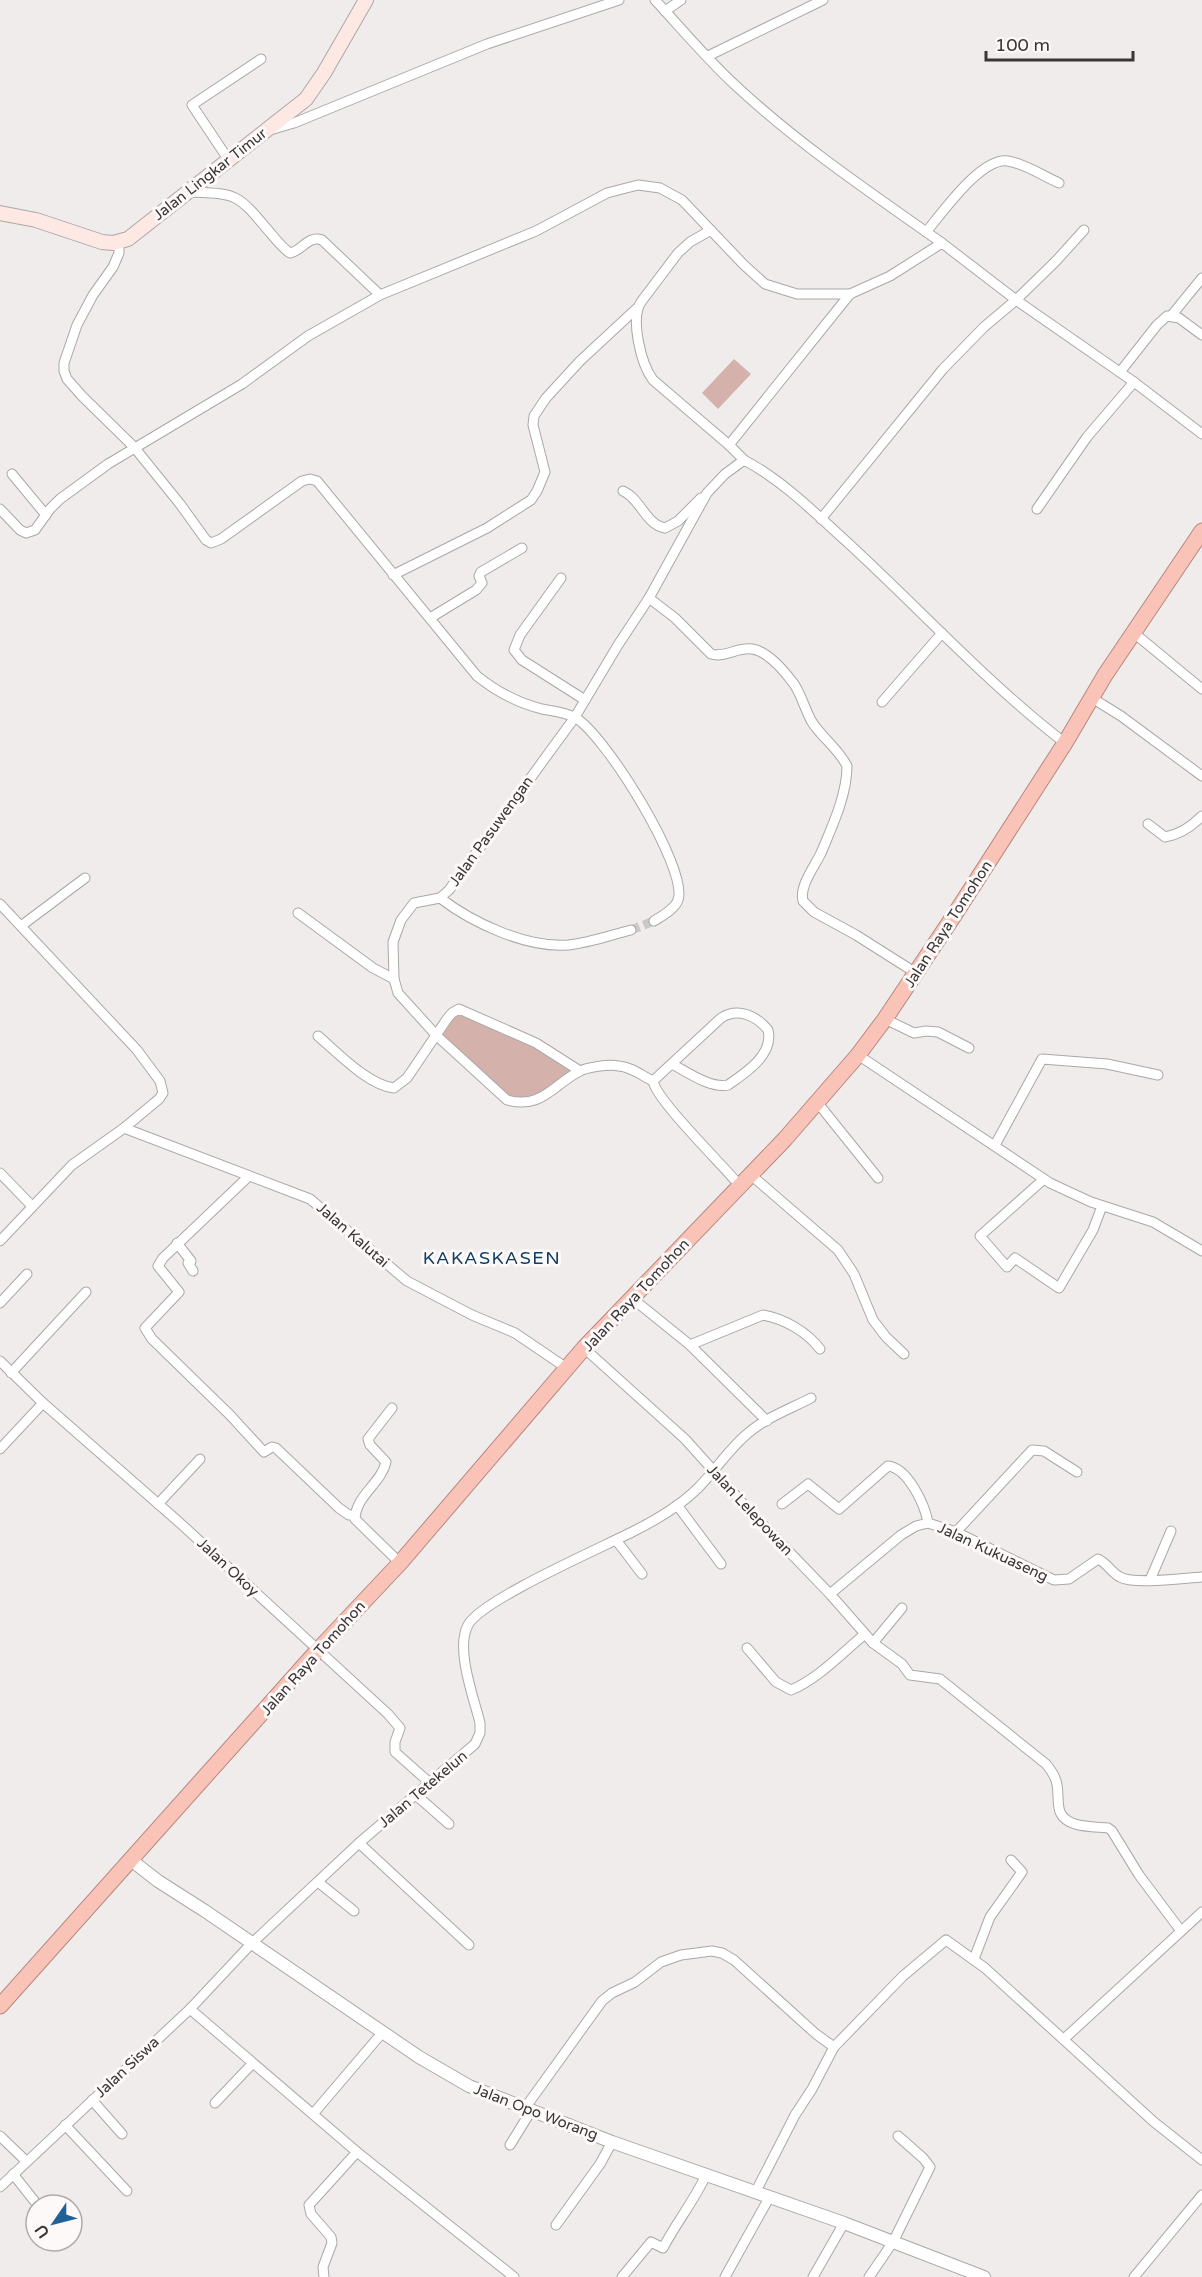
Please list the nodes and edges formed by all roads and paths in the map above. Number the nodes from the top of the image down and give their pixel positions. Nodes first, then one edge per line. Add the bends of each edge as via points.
1 (366, 0) edge
2 (619, 0) edge
3 (655, 0) edge
4 (681, 0) edge
5 (823, 0) edge
6 (665, 11) junction
7 (708, 56) junction
8 (261, 59) dead end
9 (263, 133) junction
10 (228, 159) junction
11 (1059, 183) dead end
12 (188, 192) junction
13 (0, 213) edge
14 (711, 230) junction
15 (1084, 230) dead end
16 (926, 232) junction
17 (119, 243) junction
18 (942, 243) junction
19 (1202, 278) edge
20 (850, 294) junction
21 (380, 295) junction
22 (1016, 300) junction
23 (636, 309) junction
24 (1171, 316) junction
25 (1202, 335) edge
26 (1120, 372) junction
27 (1134, 382) junction
28 (1202, 434) edge
29 (729, 444) junction
30 (134, 447) junction
31 (744, 460) junction
32 (12, 474) dead end
33 (623, 491) dead end
34 (707, 493) junction
35 (0, 509) edge
36 (1036, 509) dead end
37 (46, 515) junction
38 (821, 519) junction
39 (1202, 531) edge
40 (522, 548) dead end
41 (393, 575) junction
42 (561, 578) dead end
43 (649, 598) junction
44 (430, 618) junction
45 (942, 633) junction
46 (1134, 633) junction
47 (1202, 690) edge
48 (1092, 698) junction
49 (585, 700) junction
50 (882, 702) dead end
51 (575, 717) junction
52 (1065, 743) junction
53 (1202, 776) edge
54 (1202, 816) edge
55 (1148, 824) dead end
56 (85, 878) dead end
57 (440, 898) junction
58 (0, 904) edge
59 (298, 913) dead end
60 (654, 921) tunnel mouth
61 (21, 926) junction
62 (631, 930) tunnel mouth
63 (916, 973) junction
64 (394, 979) junction
65 (885, 1018) junction
66 (318, 1036) dead end
67 (437, 1036) junction
68 (969, 1047) dead end
69 (858, 1055) junction
70 (672, 1064) junction
71 (580, 1071) junction
72 (1158, 1075) dead end
73 (653, 1081) junction
74 (817, 1102) junction
75 (124, 1128) junction
76 (995, 1145) junction
77 (0, 1173) edge
78 (249, 1176) junction
79 (878, 1178) dead end
80 (1044, 1179) junction
81 (746, 1180) junction
82 (32, 1206) junction
83 (1102, 1206) junction
84 (0, 1241) edge
85 (177, 1243) junction
86 (1202, 1251) edge
87 (193, 1271) dead end
88 (27, 1274) dead end
89 (86, 1292) dead end
90 (633, 1299) junction
91 (0, 1303) edge
92 (690, 1345) junction
93 (584, 1348) junction
94 (820, 1349) dead end
95 (904, 1354) dead end
96 (0, 1361) edge
97 (568, 1369) junction
98 (11, 1373) junction
99 (811, 1398) dead end
100 (43, 1403) junction
101 (392, 1407) dead end
102 (767, 1421) junction
103 (0, 1449) edge
104 (200, 1459) dead end
105 (713, 1471) junction
106 (1077, 1473) dead end
107 (158, 1503) junction
108 (782, 1504) dead end
109 (677, 1505) junction
110 (355, 1515) junction
111 (928, 1523) junction
112 (1171, 1531) dead end
113 (956, 1532) junction
114 (616, 1540) junction
115 (400, 1563) junction
116 (721, 1564) dead end
117 (642, 1574) dead end
118 (1201, 1578) edge
119 (1150, 1581) junction
120 (830, 1594) junction
121 (902, 1608) dead end
122 (865, 1634) junction
123 (873, 1643) junction
124 (747, 1648) dead end
125 (318, 1650) junction
126 (430, 1783) junction
127 (416, 1795) junction
128 (449, 1824) dead end
129 (359, 1843) junction
130 (131, 1860) junction
131 (1011, 1860) dead end
132 (318, 1882) junction
133 (354, 1911) dead end
134 (1202, 1912) edge
135 (1181, 1931) junction
136 (251, 1944) junction
137 (469, 1945) dead end
138 (974, 1959) junction
139 (0, 2006) edge
140 (190, 2009) junction
141 (382, 2032) junction
142 (1064, 2039) junction
143 (834, 2047) junction
144 (252, 2064) junction
145 (92, 2100) junction
146 (215, 2103) dead end
147 (528, 2110) junction
148 (313, 2114) junction
149 (65, 2125) junction
150 (122, 2134) dead end
151 (0, 2136) edge
152 (898, 2136) dead end
153 (612, 2142) junction
154 (510, 2145) dead end
155 (357, 2152) junction
156 (1202, 2160) edge
157 (26, 2161) junction
158 (13, 2175) junction
159 (706, 2175) junction
160 (0, 2187) edge
161 (127, 2191) dead end
162 (28, 2193) edge
163 (755, 2193) junction
164 (1202, 2195) edge
165 (769, 2198) junction
166 (844, 2223) junction
167 (556, 2224) dead end
168 (893, 2242) junction
169 (324, 2277) edge
170 (514, 2277) edge
171 (622, 2277) edge
172 (725, 2277) edge
173 (813, 2277) edge
174 (869, 2277) edge
175 (984, 2277) edge
176 (1134, 2277) edge

1 - 9 main road, Jalan Lingkar Timur via 306,99
2 - 9 street via 487,44
3 - 6 street
4 - 6 street
5 - 7 street
6 - 7 street
7 - 16 street via 774,119
8 - 10 street via 192,105
9 - 10 main road, Jalan Lingkar Timur
10 - 12 main road, Jalan Lingkar Timur
11 - 16 street via 1019,164 993,162 983,168
12 - 17 main road, Jalan Lingkar Timur
12 - 21 street via 235,197 290,253 311,240 322,240
13 - 17 main road via 36,220 102,242
14 - 20 street via 765,284 797,294
14 - 21 street via 674,195 638,185 607,193 537,231
14 - 23 street via 678,253
15 - 22 street
16 - 18 street
17 - 30 street via 119,254 81,317 64,363 67,379
18 - 20 street via 890,276
18 - 22 street
19 - 24 street
20 - 29 street
21 - 30 street via 308,336 242,384
22 - 26 street
22 - 38 street via 943,369
23 - 29 street via 648,374
23 - 41 street via 538,407 533,425 545,472 531,500 487,528
24 - 25 street
24 - 26 street via 1157,325
26 - 27 street
27 - 28 street
27 - 36 street via 1087,437
29 - 31 street
30 - 37 street via 74,489
30 - 41 street via 211,543 310,479 324,489
31 - 34 street, Jalan Pasuwengan
31 - 38 street via 768,474
32 - 37 street
33 - 34 street via 636,499 656,525 665,528
34 - 43 street, Jalan Pasuwengan
35 - 37 street via 26,533 35,530
38 - 45 street
39 - 46 highway, Jalan Raya Tomohon
40 - 44 street via 481,572 482,583 476,590
41 - 44 street
42 - 49 street via 520,635 514,650 522,660
43 - 49 street, Jalan Pasuwengan
43 - 63 street via 711,654 753,649 773,661 794,685 813,725 834,745 847,766 841,800 803,891 803,901 814,912
44 - 51 street via 477,676 491,687 507,697
45 - 50 street
45 - 52 street via 1015,703
46 - 47 street
46 - 48 highway, Jalan Raya Tomohon
48 - 52 highway, Jalan Raya Tomohon
48 - 53 street
49 - 51 street, Jalan Pasuwengan
51 - 57 street, Jalan Pasuwengan
51 - 60 street via 591,731 627,778 659,833 679,885 678,901
52 - 63 highway, Jalan Raya Tomohon
54 - 55 street via 1191,827 1165,837
56 - 61 street
57 - 62 street via 487,927 546,943 568,945
57 - 64 street, Jalan Pasuwengan via 414,903 401,920 393,942
58 - 61 street
59 - 64 street
61 - 75 street via 137,1050 160,1081 161,1096
63 - 65 highway, Jalan Raya Tomohon
64 - 67 street, Jalan Pasuwengan via 398,993
65 - 68 street via 914,1033 938,1032
65 - 69 highway, Jalan Raya Tomohon
66 - 67 street via 377,1082 394,1088 407,1078
67 - 71 street via 452,1012 459,1010 536,1043
67 - 71 street, Jalan Pasuwengan via 507,1100 538,1100
69 - 74 highway, Jalan Raya Tomohon
69 - 76 street
70 - 70 street via 723,1086 766,1051 770,1043 768,1030 752,1016 728,1014
70 - 73 street
71 - 73 street, Jalan Pasuwengan via 619,1066
72 - 76 street via 1107,1064 1042,1059
73 - 81 street via 680,1120
74 - 79 street
74 - 81 highway, Jalan Raya Tomohon
75 - 78 street, Jalan Kalutai
75 - 82 street via 72,1165
76 - 80 street
77 - 82 street
78 - 85 street
78 - 97 street, Jalan Kalutai via 310,1199 406,1281 472,1316 515,1333
80 - 83 street
80 - 83 street via 980,1236 1007,1266 1016,1258 1059,1288 1093,1230
81 - 90 highway, Jalan Raya Tomohon
81 - 95 street via 838,1250 854,1274 873,1320
82 - 84 street
83 - 86 street via 1153,1222
85 - 87 street via 191,1260 188,1263
85 - 110 street via 159,1266 179,1292 145,1328 264,1452 276,1449 339,1508
88 - 91 street
89 - 98 street
90 - 92 street
90 - 93 highway, Jalan Raya Tomohon
92 - 94 street via 763,1315 798,1329
92 - 102 street
93 - 97 highway, Jalan Raya Tomohon
93 - 105 street, Jalan Lelepowan via 685,1439
96 - 98 street, Jalan Okoy
97 - 115 highway, Jalan Raya Tomohon
98 - 100 street, Jalan Okoy
99 - 102 street, Jalan Tetekelun
100 - 103 street
100 - 107 street, Jalan Okoy
101 - 110 street via 367,1442 384,1459 385,1466
102 - 105 street, Jalan Tetekelun via 746,1434
104 - 107 street
105 - 109 street, Jalan Tetekelun
105 - 120 street, Jalan Lelepowan
106 - 113 street via 1044,1451 1032,1450
107 - 125 street, Jalan Okoy
108 - 111 street via 808,1484 839,1509 892,1466 920,1498
109 - 114 street, Jalan Tetekelun
109 - 116 street
110 - 115 street via 357,1522
111 - 113 street, Jalan Kukuaseng
111 - 120 street, Jalan Kukuaseng via 901,1535
112 - 119 street
113 - 119 street, Jalan Kukuaseng via 1054,1580 1069,1579 1098,1559 1119,1577
114 - 117 street
114 - 126 street, Jalan Tetekelun via 508,1594 474,1617 465,1636 464,1652 480,1733 465,1755
115 - 125 highway, Jalan Raya Tomohon
118 - 119 street, Jalan Kukuaseng
120 - 122 street, Jalan Lelepowan
121 - 123 street
122 - 123 street, Jalan Lelepowan
122 - 124 street via 791,1690 776,1682
123 - 135 street, Jalan Lelepowan via 902,1664 910,1675 940,1679 1046,1764 1057,1785 1056,1803 1062,1815 1074,1824 1112,1831 1151,1893
125 - 126 street, Jalan Okoy via 397,1723 400,1733 395,1752
125 - 130 highway, Jalan Raya Tomohon
126 - 127 street, Jalan Tetekelun
127 - 128 street
127 - 129 street, Jalan Tetekelun
129 - 132 street, Jalan Tetekelun
129 - 137 street
130 - 136 street, Jalan Opo Worang
130 - 139 highway, Jalan Raya Tomohon
131 - 138 street via 1022,1872 990,1917
132 - 133 street
132 - 136 street, Jalan Tetekelun
134 - 135 street
135 - 142 street
136 - 140 street, Jalan Siswa
136 - 141 street, Jalan Opo Worang
138 - 142 street
138 - 143 street via 946,1940 903,1976
140 - 144 street
140 - 145 street, Jalan Siswa
141 - 147 street, Jalan Opo Worang via 455,2079
141 - 148 street
142 - 156 street via 1154,2122
143 - 147 street via 734,1960 712,1951 681,1955 661,1962 602,2001
143 - 163 street
144 - 146 street
144 - 148 street
145 - 149 street, Jalan Siswa
145 - 150 street
147 - 153 street, Jalan Opo Worang
147 - 154 street
148 - 155 street
149 - 157 street, Jalan Siswa
149 - 161 street
151 - 157 street
152 - 168 street via 924,2157 930,2167
153 - 159 street, Jalan Opo Worang
153 - 167 street
155 - 169 street via 309,2205 311,2214 331,2237
155 - 170 street
157 - 158 street, Jalan Siswa
158 - 160 street, Jalan Siswa
158 - 162 street
159 - 163 street, Jalan Opo Worang
159 - 171 street via 663,2248 651,2242
163 - 165 street, Jalan Opo Worang
164 - 176 street
165 - 166 street, Jalan Opo Worang
165 - 172 street
166 - 168 street, Jalan Opo Worang
166 - 173 street
168 - 174 street
168 - 175 street, Jalan Opo Worang

